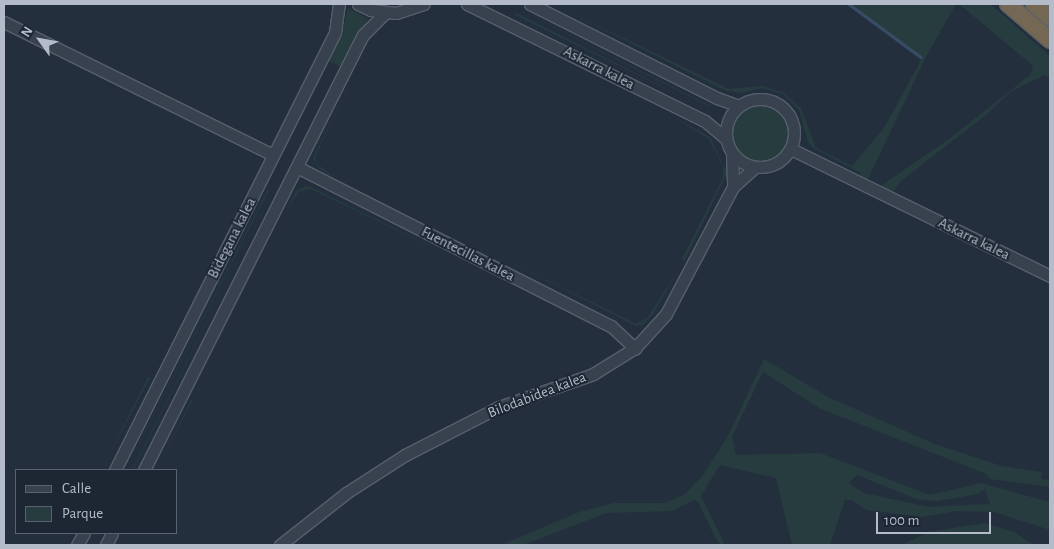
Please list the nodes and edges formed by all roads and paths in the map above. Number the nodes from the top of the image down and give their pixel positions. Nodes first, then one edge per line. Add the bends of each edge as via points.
1 (339, 4) edge
2 (358, 4) edge
3 (424, 4) edge
4 (467, 4) edge
5 (530, 4) edge
6 (1008, 4) edge
7 (1034, 4) edge
8 (385, 13) junction
9 (1050, 18) edge
10 (4, 22) edge
11 (1050, 40) edge
12 (739, 106) junction
13 (725, 138) junction
14 (791, 149) junction
15 (732, 154) junction
16 (273, 155) junction
17 (297, 168) junction
18 (754, 168) junction
19 (733, 187) junction
20 (1050, 276) edge
21 (635, 348) junction
22 (116, 469) edge
23 (145, 469) edge
24 (280, 545) edge

1 - 16 street, Bidegana kalea via 335,32
2 - 8 street
3 - 8 street via 406,11
4 - 13 street, Askarra kalea via 705,120
5 - 12 street, Askarra kalea
6 - 11 highway
7 - 9 highway
8 - 17 street, Bidegana kalea via 363,35
10 - 16 street
12 - 13 street via 728,120
12 - 14 street via 761,99 782,107 794,126
13 - 15 street
14 - 18 street via 779,162
14 - 20 street, Askarra kalea
15 - 18 street
15 - 19 street, Bilodabidea kalea
16 - 22 street, Bidegana kalea
17 - 21 street, Fuentecillas kalea via 611,326
17 - 23 street, Bidegana kalea
18 - 19 street, Bilodabidea kalea
19 - 21 street, Bilodabidea kalea via 671,306
21 - 24 street, Bilodabidea kalea via 593,374 499,407 405,455 346,493

